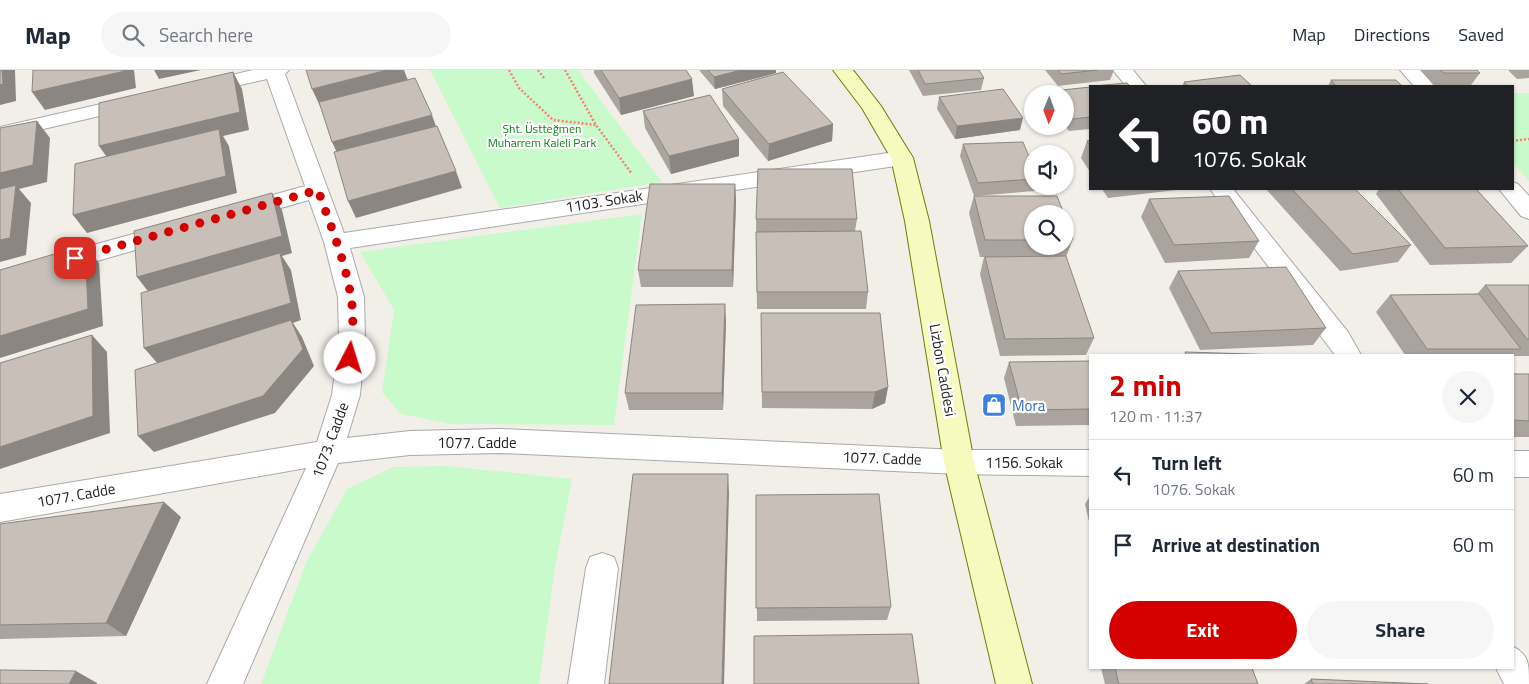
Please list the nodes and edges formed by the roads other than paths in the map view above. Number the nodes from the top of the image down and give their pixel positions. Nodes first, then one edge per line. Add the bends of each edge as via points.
1 (276, 70) edge
2 (843, 70) edge
3 (1123, 70) edge
4 (1410, 70) edge
5 (1135, 85) edge
6 (1423, 85) edge
7 (180, 92) edge
8 (151, 99) edge
9 (0, 133) edge
10 (902, 158) junction
11 (318, 190) junction
12 (1222, 190) edge
13 (1511, 190) edge
14 (1529, 211) edge
15 (224, 216) edge
16 (187, 227) edge
17 (336, 242) junction
18 (0, 280) edge
19 (1347, 354) edge
20 (328, 452) junction
21 (959, 462) junction
22 (1089, 462) edge
23 (1514, 464) edge
24 (1529, 464) edge
25 (0, 508) edge
26 (602, 568) dead end
27 (1514, 667) edge
28 (225, 684) edge
29 (586, 684) edge
30 (1014, 684) edge
31 (1523, 684) edge

1 - 7 street
1 - 11 street, 1073. Cadde
2 - 10 main road, Lizbon Caddesi via 872,106
3 - 5 street
4 - 6 street
8 - 9 street
10 - 17 street, 1103. Sokak
10 - 21 main road, Lizbon Caddesi via 917,221
11 - 15 street
11 - 17 street, 1073. Cadde
12 - 19 street
13 - 14 street
16 - 18 street
17 - 20 street, 1073. Cadde via 351,297 352,340 346,395
20 - 21 street, 1077. Cadde via 410,443 500,441
20 - 25 street, 1077. Cadde
20 - 28 street, 1073. Cadde
21 - 22 street, 1156. Sokak
21 - 30 main road, Lizbon Caddesi
23 - 24 street
26 - 29 street
27 - 31 street

